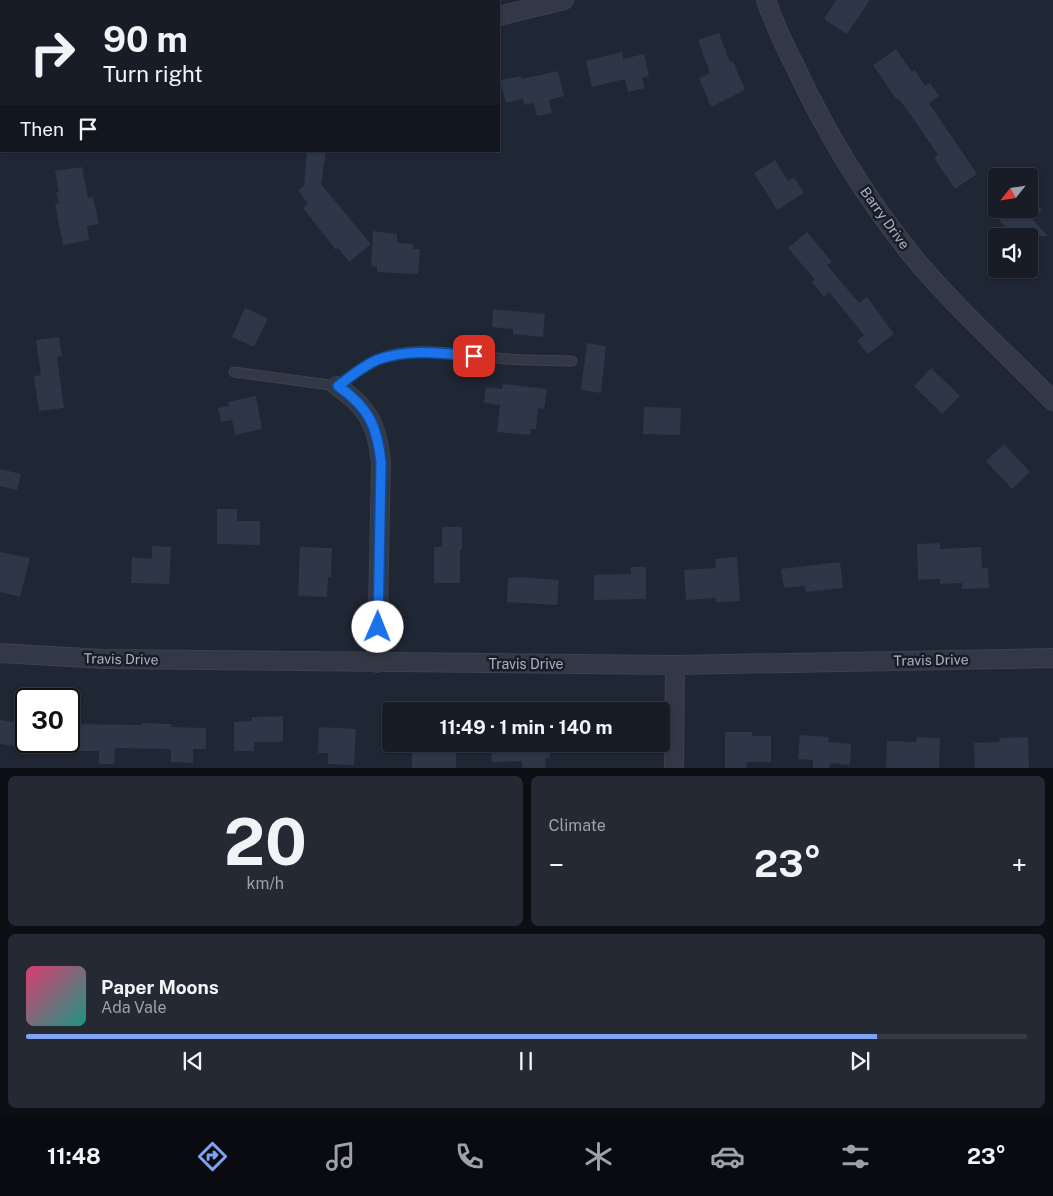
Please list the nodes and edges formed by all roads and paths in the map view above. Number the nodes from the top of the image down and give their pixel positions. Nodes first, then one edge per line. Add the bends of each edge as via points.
1 (564, 0) edge
2 (766, 0) edge
3 (500, 16) edge
4 (572, 361) dead end
5 (234, 372) dead end
6 (338, 386) junction
7 (1053, 401) edge
8 (0, 653) edge
9 (1053, 658) edge
10 (377, 663) junction
11 (674, 666) junction
12 (674, 768) edge

1 - 3 street
2 - 7 street, Barry Drive via 820,119 875,207 935,281
4 - 6 lane via 413,352 375,360
5 - 6 lane
6 - 10 street via 366,411 380,445
8 - 10 street, Travis Drive via 103,659
9 - 11 street, Travis Drive
10 - 11 street, Travis Drive
11 - 12 street

